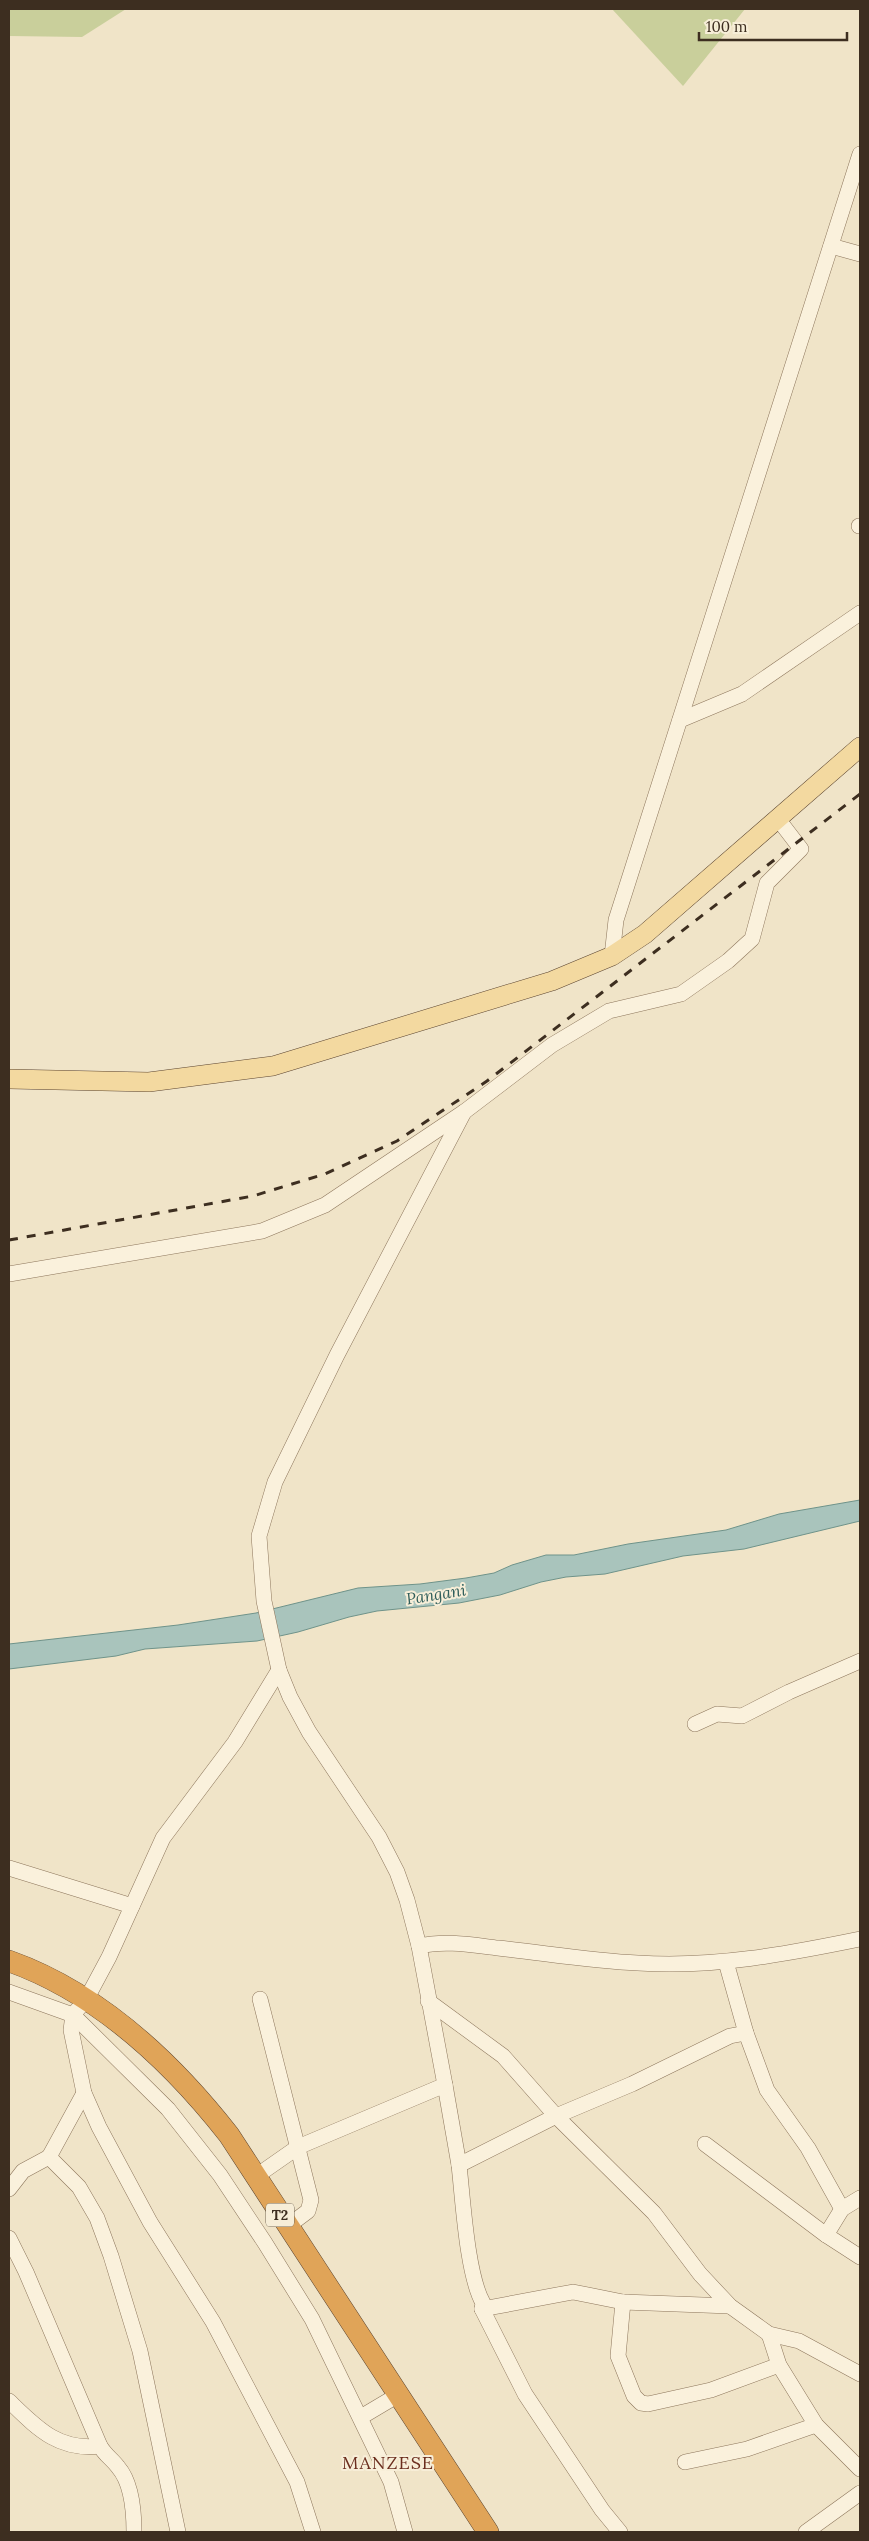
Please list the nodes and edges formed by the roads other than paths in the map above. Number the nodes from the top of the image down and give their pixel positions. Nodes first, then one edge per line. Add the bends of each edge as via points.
1 (860, 155) edge
2 (831, 246) junction
3 (860, 254) edge
4 (860, 613) edge
5 (680, 720) junction
6 (860, 747) edge
7 (778, 819) junction
8 (612, 956) junction
9 (9, 1079) edge
10 (464, 1112) junction
11 (9, 1274) edge
12 (860, 1661) edge
13 (279, 1670) junction
14 (694, 1724) dead end
15 (9, 1868) edge
16 (132, 1906) junction
17 (860, 1939) edge
18 (419, 1946) junction
19 (9, 1961) edge
20 (726, 1962) junction
21 (9, 1992) edge
22 (87, 1998) junction
23 (260, 1999) dead end
24 (428, 2001) junction
25 (73, 2015) junction
26 (746, 2033) junction
27 (445, 2085) junction
28 (84, 2093) junction
29 (556, 2116) junction
30 (705, 2144) dead end
31 (298, 2147) junction
32 (49, 2158) junction
33 (459, 2165) junction
34 (256, 2177) junction
35 (9, 2188) edge
36 (860, 2198) edge
37 (842, 2209) junction
38 (288, 2226) junction
39 (826, 2235) junction
40 (9, 2238) edge
41 (860, 2257) edge
42 (623, 2302) junction
43 (730, 2306) junction
44 (482, 2309) junction
45 (769, 2334) junction
46 (779, 2365) junction
47 (860, 2374) edge
48 (398, 2394) junction
49 (9, 2402) edge
50 (361, 2417) junction
51 (816, 2425) junction
52 (100, 2446) junction
53 (685, 2462) dead end
54 (860, 2469) edge
55 (860, 2493) edge
56 (177, 2529) edge
57 (134, 2532) edge
58 (192, 2532) edge
59 (314, 2532) edge
60 (405, 2532) edge
61 (488, 2532) edge
62 (620, 2532) edge
63 (806, 2532) edge

1 - 2 street
2 - 3 street
2 - 5 street
4 - 5 street via 742,694
5 - 8 street via 616,920
6 - 7 main road
7 - 8 main road via 645,934
7 - 10 street via 801,849 767,883 752,938 728,961 681,994 608,1011 552,1045
8 - 9 main road via 552,981 273,1066 149,1082
10 - 11 street via 325,1205 262,1231
10 - 13 street via 337,1355 275,1482 259,1536 264,1601
12 - 14 street via 742,1716 717,1714
13 - 16 street via 235,1742 164,1838
13 - 18 street via 309,1732 379,1837 397,1872 408,1900
15 - 16 street
16 - 22 street
17 - 20 street
18 - 20 street via 460,1944 638,1963
18 - 24 street
19 - 22 highway, T2
20 - 26 street
21 - 25 street
22 - 25 street
22 - 34 highway, T2 via 151,2049 198,2095
23 - 31 street
24 - 27 street
24 - 29 street via 504,2056
25 - 28 street via 73,2048
25 - 50 street via 168,2109 220,2175 312,2319
26 - 29 street via 730,2036 632,2084
26 - 37 street via 767,2090 808,2148
27 - 31 street
27 - 33 street
28 - 32 street
28 - 59 street via 150,2222 213,2322 296,2482
29 - 33 street
29 - 43 street via 654,2213 700,2274
30 - 39 street
31 - 34 street
31 - 38 street via 311,2200 308,2211
32 - 35 street via 23,2171
32 - 56 street via 80,2187 112,2256 140,2350
33 - 44 street via 472,2267
34 - 38 highway, T2
36 - 37 street
37 - 39 street
38 - 48 highway, T2
39 - 41 street
40 - 52 street
42 - 43 street
42 - 44 street via 573,2292
42 - 46 street via 618,2356 634,2396 641,2403 711,2390
43 - 45 street
44 - 62 street via 524,2394
45 - 46 street
45 - 47 street via 799,2341
46 - 51 street
48 - 50 street
48 - 61 highway, T2
49 - 52 street via 27,2421 58,2440 72,2446
50 - 60 street via 391,2482
51 - 53 street via 748,2449
51 - 54 street
52 - 57 street via 125,2478
55 - 63 street
56 - 58 street

